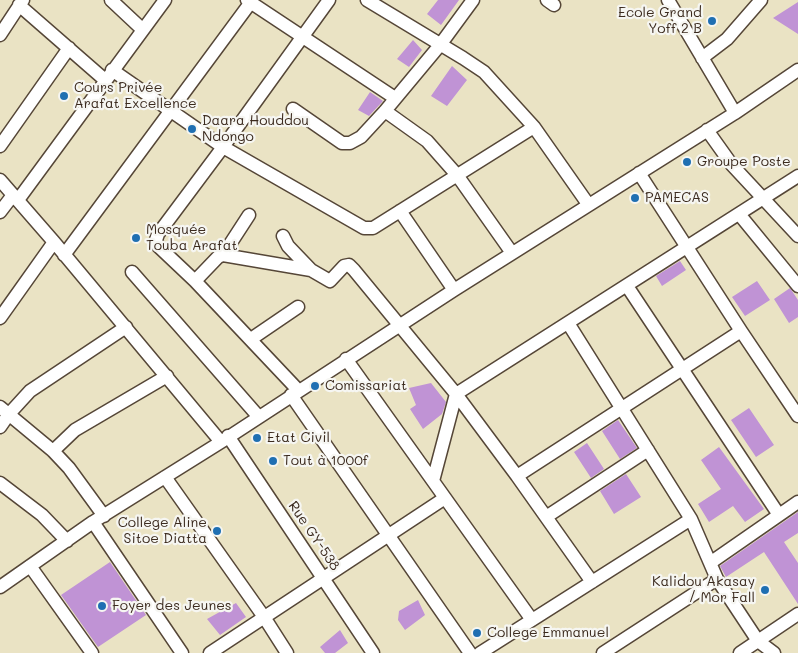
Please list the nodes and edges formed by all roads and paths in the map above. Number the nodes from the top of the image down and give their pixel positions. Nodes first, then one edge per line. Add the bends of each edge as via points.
1 (110, 0) edge
2 (165, 0) edge
3 (329, 0) edge
4 (366, 0) edge
5 (472, 0) edge
6 (668, 0) edge
7 (761, 0) edge
8 (249, 1) edge
9 (21, 2) edge
10 (143, 30) junction
11 (0, 35) edge
12 (303, 36) junction
13 (440, 45) junction
14 (69, 48) junction
15 (702, 58) junction
16 (798, 70) edge
17 (109, 75) junction
18 (396, 98) junction
19 (293, 109) dead end
20 (170, 111) junction
21 (386, 111) junction
22 (735, 113) junction
23 (534, 127) junction
24 (707, 130) junction
25 (0, 146) edge
26 (223, 148) junction
27 (639, 173) junction
28 (457, 175) junction
29 (798, 176) edge
30 (0, 180) edge
31 (15, 198) junction
32 (763, 199) junction
33 (588, 204) junction
34 (400, 211) junction
35 (0, 212) edge
36 (249, 214) dead end
37 (739, 214) junction
38 (283, 236) dead end
39 (798, 236) edge
40 (54, 242) junction
41 (687, 247) junction
42 (512, 253) junction
43 (64, 255) junction
44 (223, 255) junction
45 (311, 270) junction
46 (132, 272) dead end
47 (195, 280) junction
48 (627, 286) junction
49 (798, 286) edge
50 (454, 290) junction
51 (298, 307) dead end
52 (0, 318) edge
53 (568, 323) junction
54 (399, 325) junction
55 (126, 328) junction
56 (741, 331) junction
57 (251, 339) junction
58 (346, 360) junction
59 (684, 370) junction
60 (167, 376) junction
61 (294, 392) junction
62 (456, 394) junction
63 (622, 409) junction
64 (5, 410) edge
65 (258, 416) junction
66 (798, 416) edge
67 (0, 427) edge
68 (224, 439) junction
69 (648, 450) junction
70 (53, 451) junction
71 (517, 476) junction
72 (164, 477) junction
73 (432, 481) junction
74 (0, 483) edge
75 (444, 498) junction
76 (798, 502) edge
77 (779, 515) junction
78 (546, 517) junction
79 (98, 519) junction
80 (691, 519) junction
81 (388, 535) junction
82 (67, 541) junction
83 (710, 563) junction
84 (30, 566) junction
85 (323, 578) junction
86 (716, 580) junction
87 (592, 582) junction
88 (0, 587) edge
89 (798, 614) edge
90 (264, 617) junction
91 (532, 620) junction
92 (758, 641) junction
93 (177, 651) edge
94 (92, 653) edge
95 (210, 653) edge
96 (287, 653) edge
97 (373, 653) edge
98 (470, 653) edge
99 (480, 653) edge
100 (603, 653) edge
101 (740, 653) edge
102 (774, 653) edge

1 - 10 street
2 - 10 street
3 - 12 street
4 - 13 street
5 - 13 street
6 - 15 street
7 - 15 street via 727,39
8 - 12 street
8 - 20 street
9 - 11 street
9 - 14 street
10 - 17 street
12 - 18 street
12 - 26 street
13 - 18 street
13 - 23 street via 484,72
14 - 17 street
14 - 25 street
15 - 22 street
16 - 22 street
17 - 20 street
17 - 31 street
18 - 21 street
19 - 21 street via 342,143 350,143 360,137
20 - 26 street
20 - 43 street
21 - 28 street via 427,141
22 - 24 street
23 - 28 street
23 - 33 street
24 - 27 street
24 - 32 street
26 - 34 street via 364,228 373,228
26 - 47 street via 156,240 158,246
27 - 33 street
27 - 41 street
28 - 34 street
28 - 42 street
29 - 32 street
30 - 31 street, Rue GY-538
31 - 35 street
31 - 40 street, Rue GY-538
32 - 37 street
32 - 39 street
33 - 42 street
34 - 50 street
36 - 44 street
37 - 41 street
37 - 49 street
38 - 45 street
40 - 43 street, Rue GY-538
40 - 52 street
41 - 48 street
41 - 56 street
42 - 50 street
43 - 55 street, Rue GY-538
44 - 45 street
44 - 47 street
45 - 54 street via 330,281 349,265
46 - 65 street
47 - 57 street
48 - 53 street
48 - 59 street
50 - 54 street
51 - 57 street
53 - 62 street
53 - 63 street
54 - 58 street
54 - 62 street
55 - 60 street, Rue GY-538
55 - 64 street
56 - 59 street
56 - 66 street
57 - 61 street
58 - 61 street
58 - 73 street
59 - 63 street
59 - 77 street
60 - 68 street, Rue GY-538
60 - 70 street via 76,430
61 - 65 street
61 - 81 street
62 - 71 street
62 - 73 street
63 - 69 street
63 - 71 street
64 - 67 street
64 - 70 street
65 - 68 street
68 - 72 street
68 - 85 street, Rue GY-538
69 - 78 street
69 - 80 street
70 - 79 street via 69,468
71 - 78 street
72 - 79 street
72 - 90 street
73 - 75 street
74 - 82 street via 42,515
75 - 81 street
75 - 91 street
76 - 77 street
77 - 83 street
78 - 87 street
79 - 82 street
79 - 93 street
80 - 83 street
80 - 87 street
81 - 85 street
81 - 98 street
82 - 84 street
83 - 86 street
84 - 88 street
84 - 94 street
85 - 90 street
85 - 97 street, Rue GY-538
86 - 92 street
86 - 100 street
87 - 91 street
89 - 92 street
90 - 95 street
90 - 96 street
91 - 99 street
92 - 101 street
92 - 102 street

